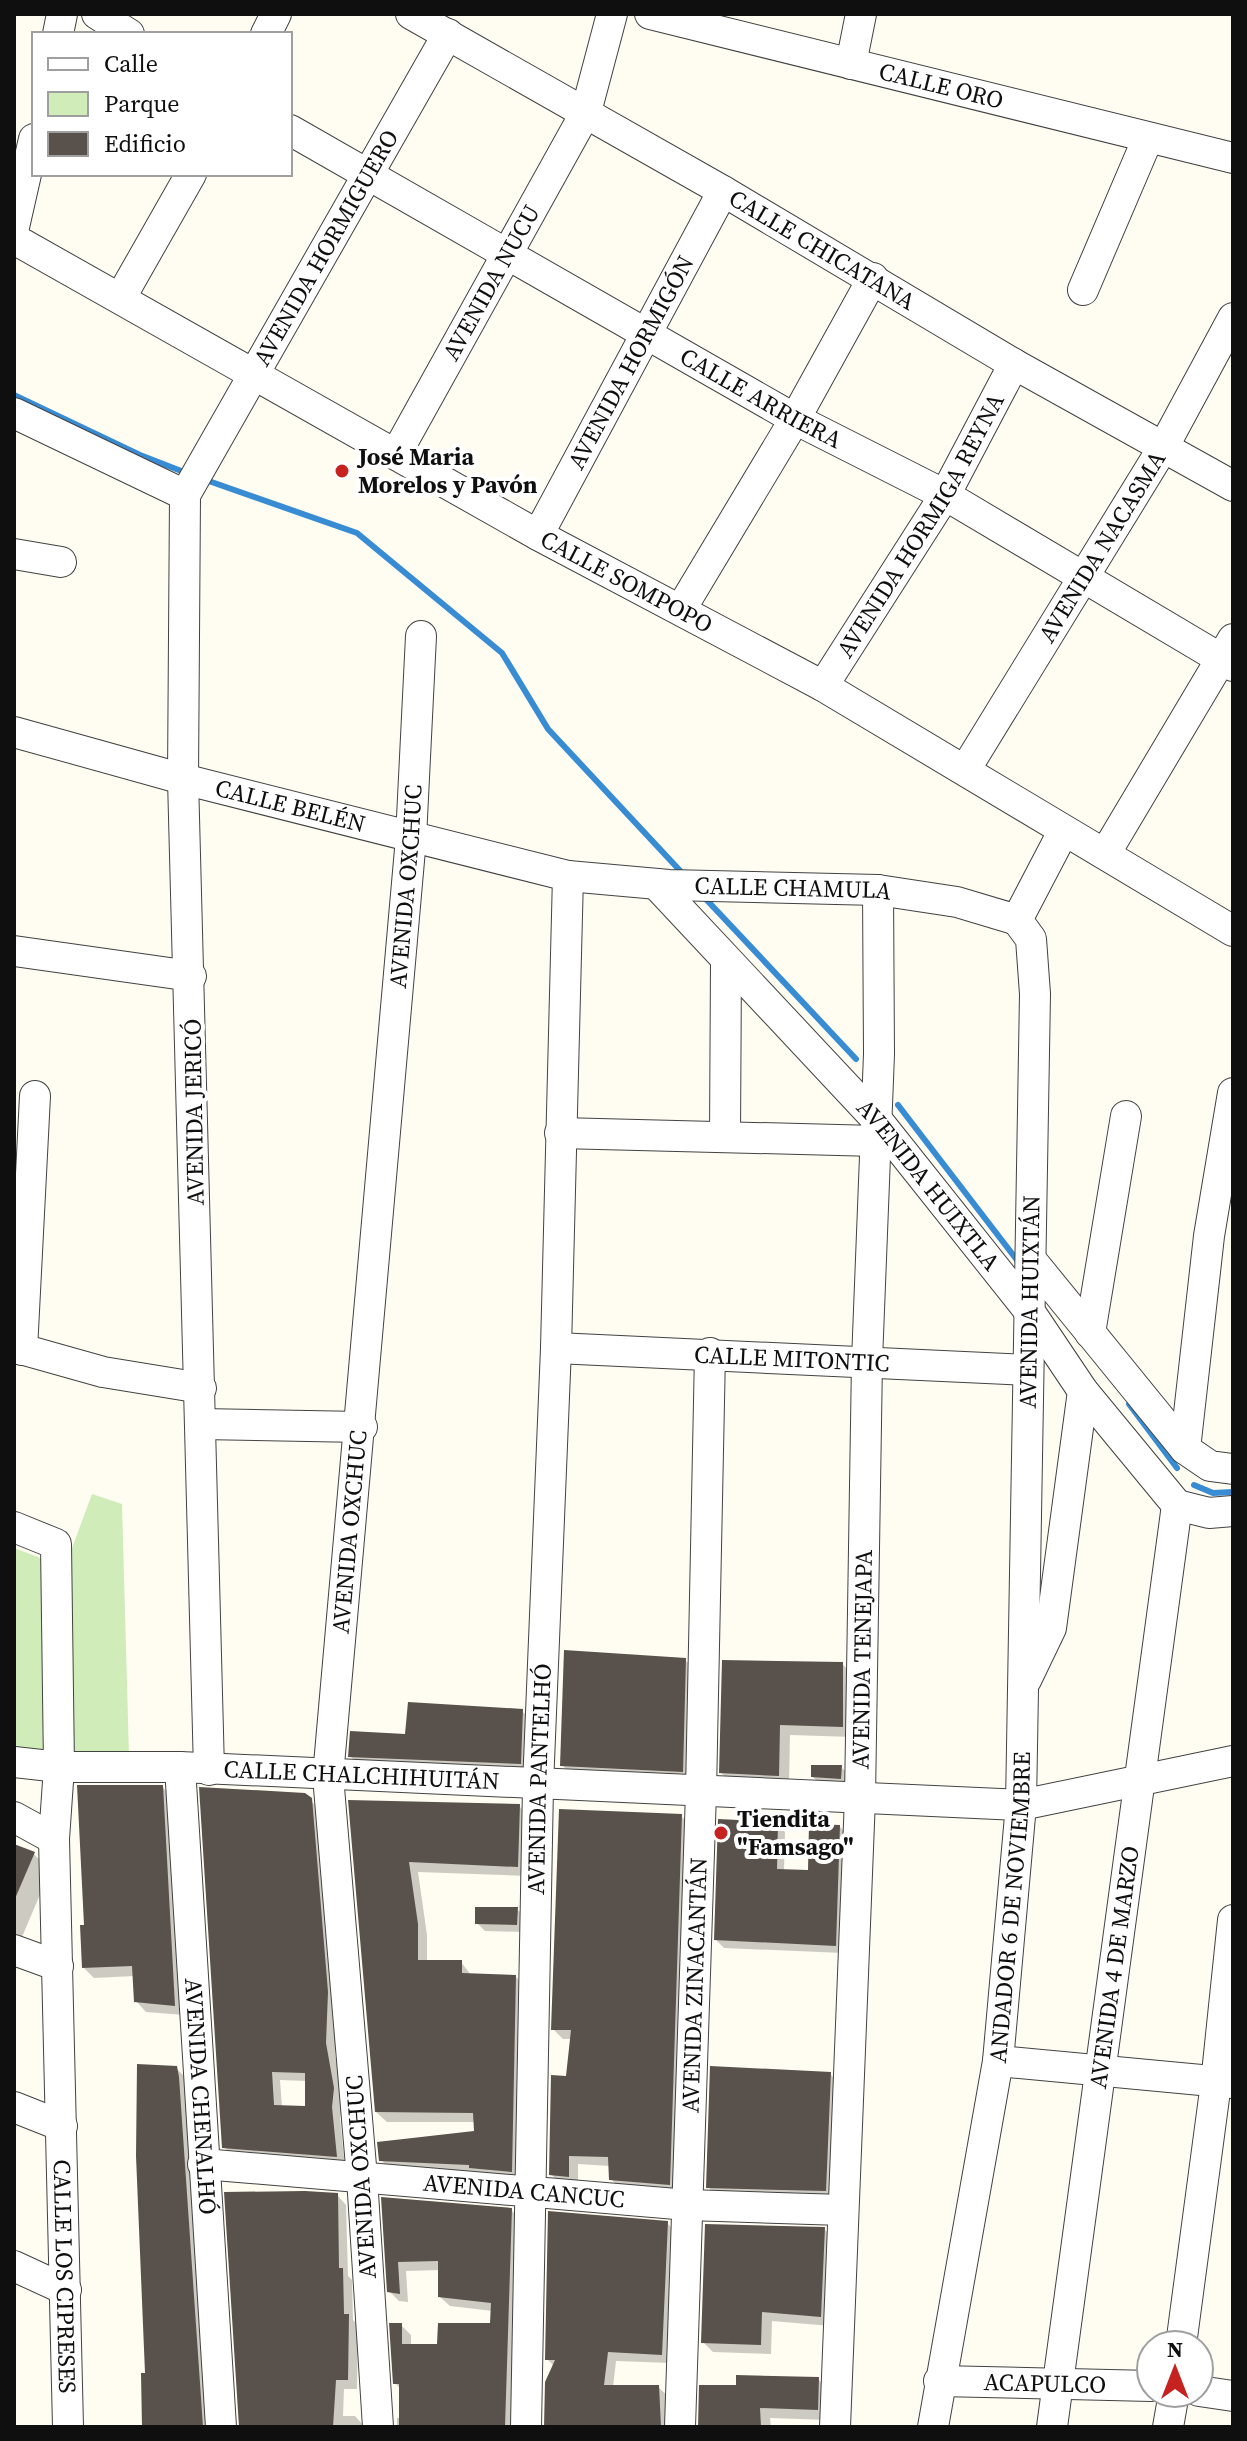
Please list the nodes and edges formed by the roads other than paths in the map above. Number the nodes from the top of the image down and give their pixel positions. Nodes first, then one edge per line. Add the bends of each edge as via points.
1 (97, 14) edge
2 (276, 14) edge
3 (411, 14) edge
4 (612, 14) edge
5 (650, 14) edge
6 (861, 14) edge
7 (126, 32) edge
8 (267, 32) edge
9 (448, 34) junction
10 (851, 64) junction
11 (586, 112) junction
12 (292, 131) edge
13 (1148, 138) junction
14 (32, 148) edge
15 (1233, 158) edge
16 (367, 174) junction
17 (190, 176) edge
18 (723, 191) junction
19 (14, 227) edge
20 (14, 239) edge
21 (508, 252) junction
22 (873, 278) junction
23 (1083, 290) dead end
24 (121, 297) junction
25 (1233, 318) edge
26 (648, 334) junction
27 (1014, 364) junction
28 (255, 373) junction
29 (14, 413) edge
30 (795, 419) junction
31 (1164, 446) junction
32 (396, 454) junction
33 (203, 458) joint
34 (1233, 486) edge
35 (187, 491) junction
36 (945, 495) junction
37 (538, 535) junction
38 (14, 554) edge
39 (61, 562) dead end
40 (1082, 579) junction
41 (681, 609) junction
42 (421, 636) dead end
43 (1229, 655) edge
44 (823, 686) junction
45 (14, 732) edge
46 (965, 770) junction
47 (183, 779) junction
48 (1063, 832) junction
49 (411, 838) junction
50 (1105, 854) junction
51 (568, 876) junction
52 (662, 884) junction
53 (878, 890) junction
54 (1017, 920) junction
55 (1233, 931) edge
56 (14, 951) edge
57 (726, 961) junction
58 (191, 976) junction
59 (1233, 1093) edge
60 (35, 1096) dead end
61 (1126, 1116) dead end
62 (877, 1131) junction
63 (560, 1133) junction
64 (725, 1137) junction
65 (23, 1163) edge
66 (1221, 1238) edge
67 (1032, 1261) junction
68 (1030, 1312) junction
69 (1090, 1333) junction
70 (556, 1348) junction
71 (18, 1349) edge
72 (710, 1353) junction
73 (867, 1361) junction
74 (1027, 1370) junction
75 (201, 1388) junction
76 (1083, 1391) junction
77 (201, 1424) junction
78 (362, 1427) junction
79 (1185, 1449) junction
80 (1233, 1469) edge
81 (1177, 1505) junction
82 (1233, 1511) edge
83 (14, 1527) edge
84 (1022, 1689) junction
85 (1233, 1761) edge
86 (14, 1762) edge
87 (59, 1767) junction
88 (194, 1769) junction
89 (328, 1776) junction
90 (1139, 1781) junction
91 (538, 1786) junction
92 (701, 1792) junction
93 (860, 1798) junction
94 (1021, 1805) junction
95 (14, 1817) edge
96 (54, 1839) junction
97 (1233, 1920) edge
98 (14, 1950) edge
99 (58, 1966) junction
100 (998, 2061) junction
101 (1103, 2072) junction
102 (1224, 2083) edge
103 (14, 2107) edge
104 (62, 2126) junction
105 (203, 2164) junction
106 (362, 2178) junction
107 (532, 2190) junction
108 (688, 2205) junction
109 (843, 2210) junction
110 (14, 2266) edge
111 (66, 2290) junction
112 (1184, 2329) edge
113 (939, 2381) junction
114 (1060, 2382) junction
115 (1135, 2385) edge
116 (68, 2427) edge
117 (221, 2427) edge
118 (378, 2427) edge
119 (526, 2427) edge
120 (680, 2427) edge
121 (835, 2427) edge
122 (933, 2427) edge
123 (1052, 2427) edge

1 - 7 street
2 - 8 street
3 - 9 street, CALLE CHICATANA
4 - 11 street, AVENIDA NUCU
5 - 10 street, CALLE ORO
6 - 10 street
9 - 11 street, CALLE CHICATANA
9 - 16 street, AVENIDA HORMIGUERO
10 - 13 street, CALLE ORO
11 - 18 street, CALLE CHICATANA
11 - 21 street, AVENIDA NUCU
12 - 16 street, CALLE ARRIERA
13 - 15 street, CALLE ORO
13 - 23 street
14 - 19 street
16 - 21 street, CALLE ARRIERA
16 - 28 street, AVENIDA HORMIGUERO
17 - 24 street
18 - 22 street, CALLE CHICATANA
18 - 26 street, AVENIDA HORMIGÓN
20 - 24 street, CALLE SOMPOPO
21 - 26 street, CALLE ARRIERA
21 - 32 street, AVENIDA NUCU
22 - 27 street, CALLE CHICATANA
22 - 30 street
24 - 28 street, CALLE SOMPOPO
25 - 31 street, AVENIDA NACASMA
26 - 30 street, CALLE ARRIERA
26 - 37 street, AVENIDA HORMIGÓN
27 - 31 street, CALLE CHICATANA
27 - 36 street, AVENIDA HORMIGA REYNA
28 - 32 street, CALLE SOMPOPO
28 - 33 street, AVENIDA HORMIGUERO
29 - 35 street
30 - 36 street, CALLE ARRIERA
30 - 41 street
31 - 34 street, CALLE CHICATANA
31 - 40 street, AVENIDA NACASMA
32 - 37 street, CALLE SOMPOPO
33 - 35 street, AVENIDA JERICÓ
35 - 47 street, AVENIDA JERICÓ
36 - 40 street, CALLE ARRIERA
36 - 44 street, AVENIDA HORMIGA REYNA
37 - 41 street, CALLE SOMPOPO
38 - 39 street
40 - 43 street, CALLE ARRIERA
40 - 46 street, AVENIDA NACASMA
41 - 44 street, CALLE SOMPOPO
42 - 49 street, AVENIDA OXCHUC
43 - 50 street
44 - 46 street, CALLE SOMPOPO
45 - 47 street, CALLE BELÉN
46 - 48 street, CALLE SOMPOPO
47 - 49 street, CALLE BELÉN
47 - 58 street, AVENIDA JERICÓ
48 - 50 street, CALLE SOMPOPO
48 - 54 street
49 - 51 street, CALLE BELÉN
49 - 78 street, AVENIDA OXCHUC
50 - 55 street, CALLE SOMPOPO
51 - 52 street, CALLE CHAMULA
51 - 63 street
52 - 53 street, CALLE CHAMULA
52 - 57 street, AVENIDA HUIXTLA
53 - 54 street, CALLE CHAMULA via 957,902
53 - 62 street, AVENIDA TENEJAPA
54 - 67 street, AVENIDA HUIXTÁN via 1031,939 1035,994
56 - 58 street
57 - 62 street, AVENIDA HUIXTLA
57 - 64 street
58 - 75 street, AVENIDA JERICÓ
59 - 66 street
60 - 65 street
61 - 69 street
62 - 64 street
62 - 68 street, AVENIDA HUIXTLA
62 - 73 street, AVENIDA TENEJAPA
63 - 64 street
63 - 70 street, AVENIDA PANTELHÓ
65 - 71 street
66 - 79 street
67 - 68 street, AVENIDA HUIXTÁN
67 - 69 street
68 - 74 street, AVENIDA HUIXTÁN
68 - 76 street, AVENIDA HUIXTLA
69 - 79 street
70 - 72 street, CALLE MITONTIC
70 - 91 street, AVENIDA PANTELHÓ
71 - 75 street via 103,1372
72 - 73 street, CALLE MITONTIC
72 - 92 street, AVENIDA ZINACANTÁN
73 - 74 street, CALLE MITONTIC
73 - 93 street, AVENIDA TENEJAPA
74 - 84 street, AVENIDA HUIXTÁN
75 - 77 street, AVENIDA JERICÓ
76 - 81 street, AVENIDA HUIXTLA
76 - 84 street, ANDADOR 6 DE NOVIEMBRE via 1051,1628
77 - 78 street
77 - 88 street, AVENIDA JERICÓ
78 - 89 street, AVENIDA OXCHUC
79 - 80 street via 1210,1466
81 - 82 street via 1209,1513
81 - 90 street, AVENIDA 4 DE MARZO
83 - 87 street, CALLE LOS CIPRESES via 56,1544
84 - 94 street, ANDADOR 6 DE NOVIEMBRE
85 - 90 street, CALLE CHALCHIHUITÁN
86 - 87 street, CALLE CHALCHIHUITÁN
87 - 88 street, CALLE CHALCHIHUITÁN
87 - 96 street, CALLE LOS CIPRESES
88 - 89 street, CALLE CHALCHIHUITÁN
88 - 105 street, AVENIDA CHENALHÓ
89 - 91 street, CALLE CHALCHIHUITÁN
89 - 106 street, AVENIDA OXCHUC
90 - 94 street, CALLE CHALCHIHUITÁN
90 - 101 street, AVENIDA 4 DE MARZO
91 - 92 street, CALLE CHALCHIHUITÁN
91 - 107 street, AVENIDA PANTELHÓ
92 - 93 street, CALLE CHALCHIHUITÁN
92 - 108 street, AVENIDA ZINACANTÁN
93 - 94 street, CALLE CHALCHIHUITÁN
93 - 109 street, AVENIDA TENEJAPA
94 - 100 street, ANDADOR 6 DE NOVIEMBRE
95 - 96 street
96 - 99 street, CALLE LOS CIPRESES
97 - 102 street
98 - 99 street
99 - 104 street, CALLE LOS CIPRESES
100 - 101 street
100 - 113 street, ANDADOR 6 DE NOVIEMBRE
101 - 102 street
101 - 114 street, AVENIDA 4 DE MARZO
102 - 112 street
103 - 104 street
104 - 111 street, CALLE LOS CIPRESES
105 - 106 street, AVENIDA CANCUC
105 - 117 street, AVENIDA CHENALHÓ
106 - 107 street, AVENIDA CANCUC
106 - 118 street, AVENIDA OXCHUC
107 - 108 street, AVENIDA CANCUC
107 - 119 street, AVENIDA PANTELHÓ
108 - 109 street, AVENIDA CANCUC
108 - 120 street, AVENIDA ZINACANTÁN
109 - 121 street, AVENIDA TENEJAPA
110 - 111 street
111 - 116 street, CALLE LOS CIPRESES
113 - 114 street, ACAPULCO
113 - 122 street, ANDADOR 6 DE NOVIEMBRE
114 - 115 street, ACAPULCO
114 - 123 street, AVENIDA 4 DE MARZO

